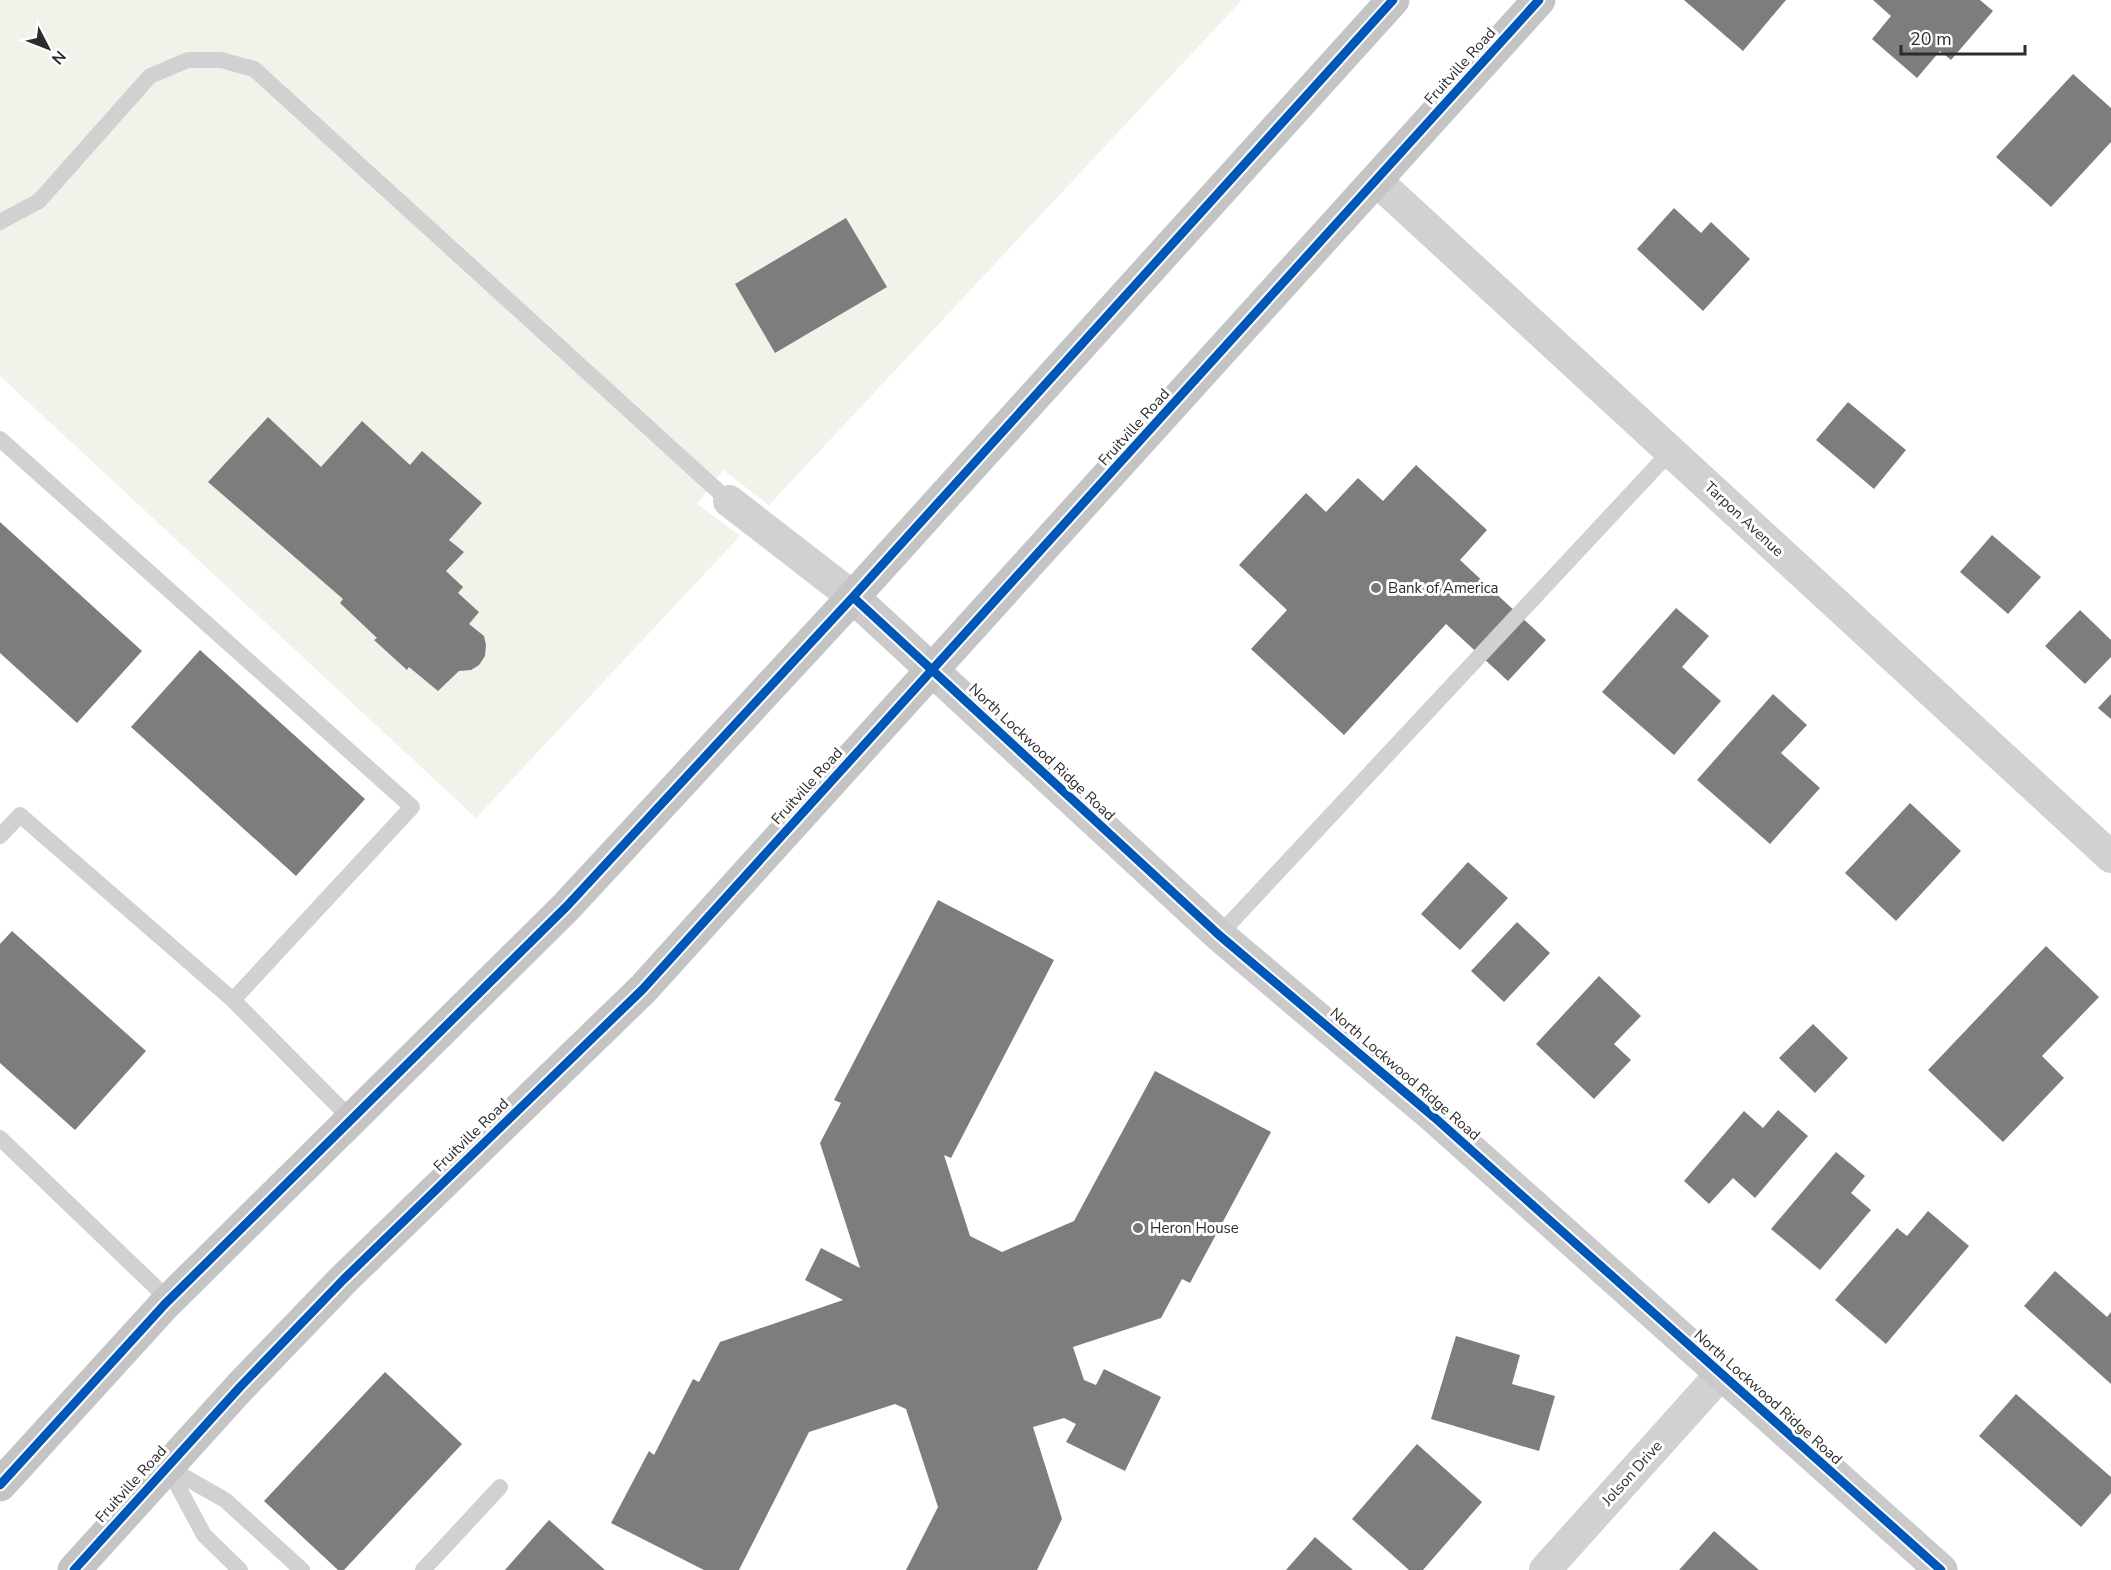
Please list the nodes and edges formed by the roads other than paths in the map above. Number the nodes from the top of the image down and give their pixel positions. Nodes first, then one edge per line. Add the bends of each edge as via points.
1 (1393, 0) edge
2 (1539, 0) edge
3 (1377, 181) junction
4 (0, 222) edge
5 (0, 439) edge
6 (1671, 451) junction
7 (729, 501) joint
8 (853, 597) junction
9 (932, 672) junction
10 (0, 836) edge
11 (2111, 857) edge
12 (1219, 935) junction
13 (233, 1000) junction
14 (352, 1120) junction
15 (0, 1138) edge
16 (169, 1300) junction
17 (1720, 1375) junction
18 (167, 1467) junction
19 (0, 1485) edge
20 (500, 1487) dead end
21 (74, 1570) edge
22 (240, 1570) edge
23 (302, 1570) edge
24 (423, 1570) edge
25 (1545, 1570) edge
26 (1941, 1570) edge

1 - 8 main road
2 - 3 main road, Fruitville Road
3 - 6 street, Tarpon Avenue
3 - 9 main road, Fruitville Road
4 - 7 lane via 39,201 150,76 188,60 221,60 254,69
5 - 13 lane via 412,807
6 - 11 street, Tarpon Avenue
6 - 12 lane
7 - 8 street, North Lockwood Ridge Road
8 - 9 street, North Lockwood Ridge Road
8 - 14 main road via 567,906
9 - 12 street, North Lockwood Ridge Road
9 - 18 main road, Fruitville Road via 642,989 344,1279
10 - 13 lane via 20,815
12 - 17 street, North Lockwood Ridge Road via 1434,1117
13 - 14 lane
14 - 16 main road
15 - 16 lane
16 - 19 main road
17 - 25 street, Jolson Drive
17 - 26 street, North Lockwood Ridge Road
18 - 21 main road, Fruitville Road
18 - 22 lane via 204,1535
18 - 23 lane via 225,1500
20 - 24 lane

